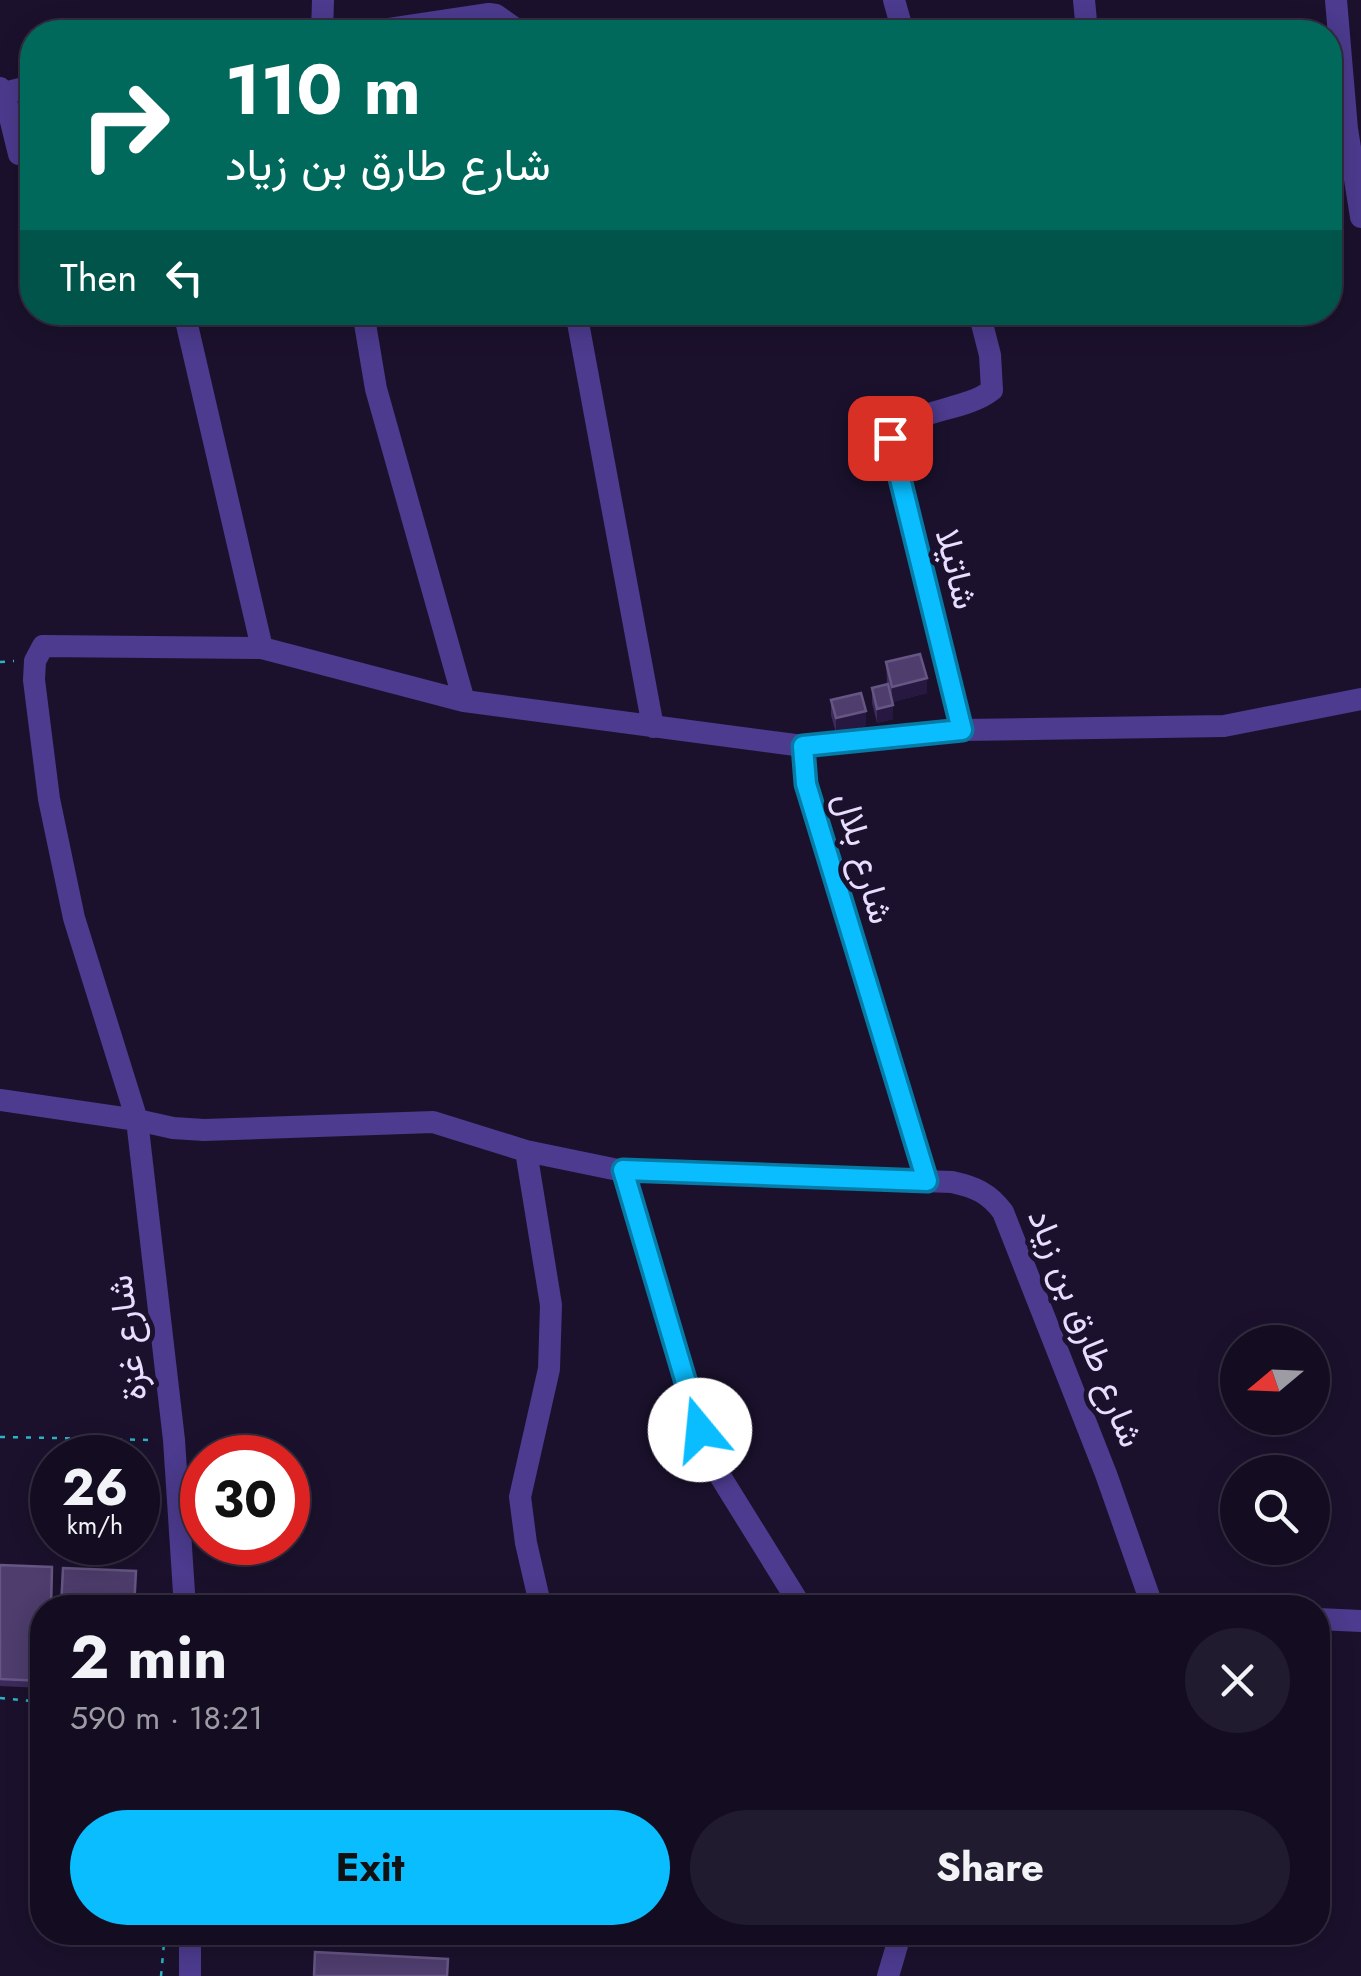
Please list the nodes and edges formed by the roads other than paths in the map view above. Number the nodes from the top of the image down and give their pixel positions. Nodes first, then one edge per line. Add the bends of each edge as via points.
1 (449, 20) edge
2 (503, 20) edge
3 (1342, 76) edge
4 (2, 91) edge
5 (1346, 127) edge
6 (19, 154) dead end
7 (1361, 216) edge
8 (187, 325) edge
9 (365, 325) edge
10 (578, 325) edge
11 (982, 325) edge
12 (262, 648) junction
13 (1361, 699) edge
14 (464, 702) junction
15 (653, 728) junction
16 (962, 730) junction
17 (803, 746) junction
18 (0, 1100) edge
19 (137, 1120) junction
20 (526, 1151) junction
21 (623, 1170) junction
22 (927, 1181) junction
23 (184, 1595) edge
24 (538, 1595) edge
25 (794, 1595) edge
26 (1148, 1595) edge
27 (1330, 1620) edge
28 (1361, 1621) edge
29 (190, 1945) edge
30 (896, 1945) edge
31 (190, 1976) edge
32 (888, 1976) edge

1 - 2 street via 489,14
3 - 5 street
4 - 6 street
5 - 7 street
8 - 12 street
9 - 14 street via 376,388
10 - 15 street
11 - 16 street, شاتيلا via 992,390 906,423 890,438
12 - 14 street
12 - 19 street, شارع غزة via 43,646 36,661 49,799 74,918
13 - 16 street, شارع بلال via 1224,726
14 - 15 street
15 - 17 street
16 - 17 street, شارع بلال
17 - 22 street, شارع بلال via 806,784
18 - 19 street, شارع طارق بن زياد
19 - 20 street, شارع طارق بن زياد via 204,1130 433,1122
19 - 23 street, شارع غزة via 174,1440
20 - 21 street, شارع طارق بن زياد
20 - 24 street via 551,1305 549,1369 520,1496
21 - 22 street, شارع طارق بن زياد
21 - 25 street via 700,1430 722,1480
22 - 26 street, شارع طارق بن زياد via 971,1186 992,1196 1003,1212
27 - 28 street
29 - 31 street
30 - 32 street

